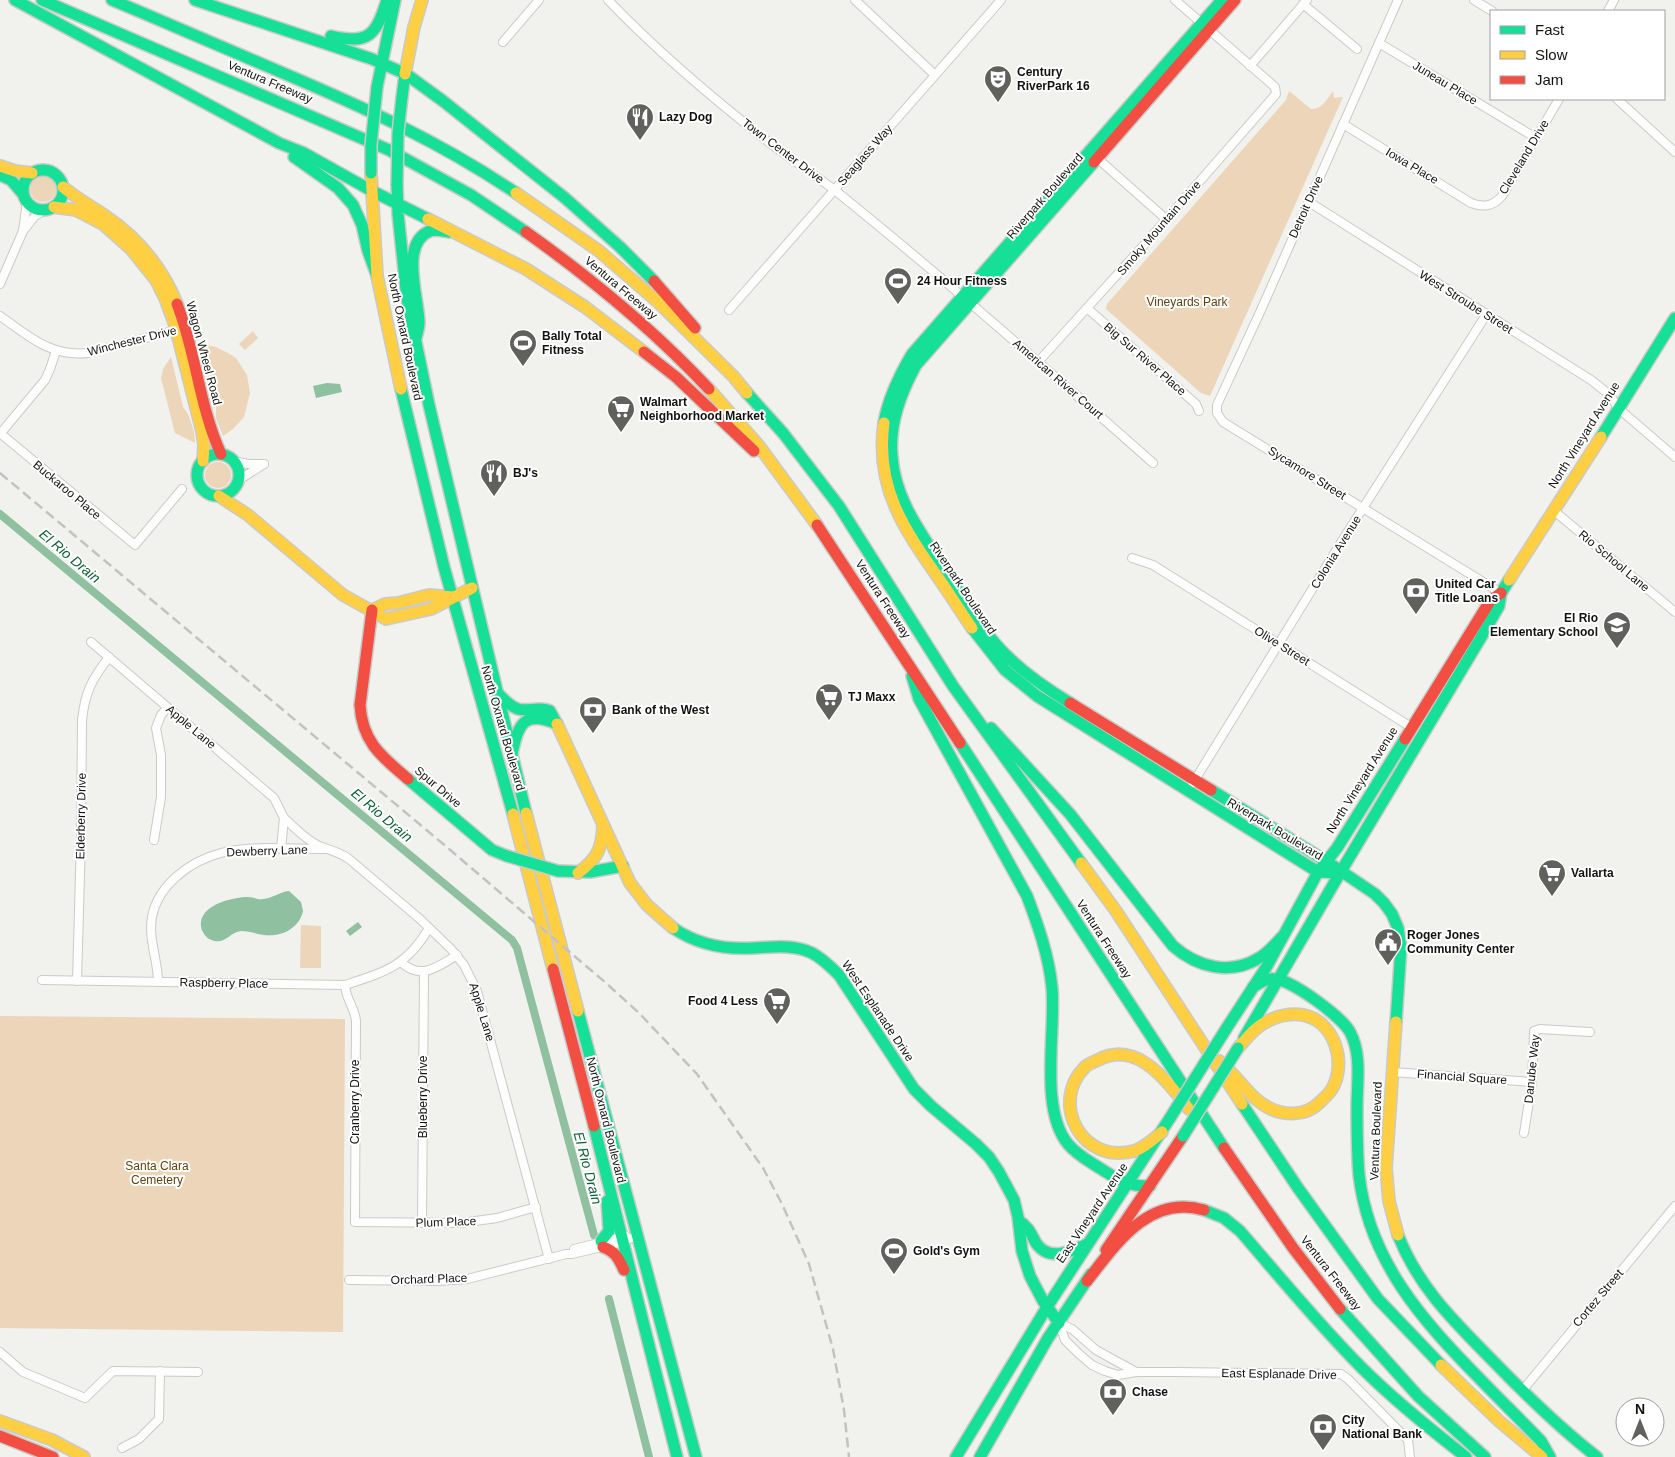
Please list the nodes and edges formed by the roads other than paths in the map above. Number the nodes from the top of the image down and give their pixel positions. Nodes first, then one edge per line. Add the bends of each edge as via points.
1 (15, 0) edge
2 (42, 0) edge
3 (112, 0) edge
4 (195, 0) edge
5 (387, 0) edge
6 (395, 0) edge
7 (422, 0) edge
8 (539, 0) edge
9 (608, 0) edge
10 (855, 0) edge
11 (1001, 0) edge
12 (1175, 0) edge
13 (1222, 0) edge
14 (1235, 0) edge
15 (1398, 0) edge
16 (1474, 0) edge
17 (1305, 2) edge
18 (1490, 10) edge
19 (262, 21) junction
20 (1205, 26) junction
21 (503, 42) dead end
22 (1379, 43) junction
23 (1357, 49) dead end
24 (382, 63) junction
25 (1250, 66) junction
26 (405, 74) junction
27 (935, 75) junction
28 (1558, 100) edge
29 (1618, 100) edge
30 (1343, 124) junction
31 (1536, 138) junction
32 (279, 143) junction
33 (1675, 152) edge
34 (1097, 158) junction
35 (0, 166) edge
36 (32, 173) junction
37 (0, 175) edge
38 (63, 187) junction
39 (835, 190) junction
40 (372, 191) junction
41 (25, 198) junction
42 (1309, 202) junction
43 (398, 203) junction
44 (1481, 206) joint
45 (49, 208) junction
46 (1166, 219) junction
47 (23, 231) junction
48 (460, 235) junction
49 (377, 276) junction
50 (0, 284) edge
51 (966, 299) junction
52 (1087, 308) junction
53 (730, 310) dead end
54 (1486, 315) junction
55 (0, 316) edge
56 (1675, 318) edge
57 (180, 329) junction
58 (416, 338) junction
59 (56, 351) junction
60 (1038, 362) junction
61 (733, 376) junction
62 (1618, 408) junction
63 (1199, 411) dead end
64 (1217, 413) joint
65 (0, 433) edge
66 (221, 454) junction
67 (1675, 457) edge
68 (203, 461) junction
69 (233, 461) junction
70 (1153, 463) dead end
71 (782, 476) junction
72 (238, 483) junction
73 (182, 489) dead end
74 (219, 496) junction
75 (1363, 509) junction
76 (1553, 510) junction
77 (248, 515) junction
78 (1132, 558) dead end
79 (472, 588) junction
80 (1501, 593) junction
81 (452, 597) junction
82 (372, 610) junction
83 (1675, 612) edge
84 (91, 642) dead end
85 (1278, 644) junction
86 (109, 657) junction
87 (908, 661) junction
88 (952, 686) junction
89 (496, 692) junction
90 (167, 708) junction
91 (557, 724) junction
92 (1411, 727) junction
93 (511, 756) junction
94 (1194, 779) junction
95 (1393, 784) junction
96 (1189, 791) junction
97 (284, 818) junction
98 (603, 823) junction
99 (154, 840) dead end
100 (328, 849) junction
101 (281, 850) junction
102 (1326, 861) junction
103 (622, 866) junction
104 (1318, 872) junction
105 (1340, 873) junction
106 (577, 874) junction
107 (429, 928) junction
108 (1282, 937) junction
109 (457, 955) junction
110 (402, 963) junction
111 (424, 971) junction
112 (1278, 979) junction
113 (42, 980) dead end
114 (77, 981) junction
115 (158, 982) junction
116 (345, 985) junction
117 (1253, 986) junction
118 (1590, 1032) dead end
119 (1238, 1048) junction
120 (1205, 1049) junction
121 (1392, 1072) junction
122 (1532, 1082) junction
123 (1206, 1121) junction
124 (1162, 1132) junction
125 (1524, 1133) dead end
126 (1127, 1185) junction
127 (609, 1186) junction
128 (1150, 1186) junction
129 (1675, 1206) edge
130 (536, 1207) junction
131 (1019, 1221) junction
132 (355, 1222) joint
133 (422, 1223) junction
134 (638, 1235) junction
135 (623, 1239) junction
136 (602, 1244) junction
137 (1087, 1244) junction
138 (549, 1259) junction
139 (349, 1280) dead end
140 (1087, 1281) junction
141 (1047, 1307) junction
142 (1057, 1326) junction
143 (645, 1334) junction
144 (0, 1352) edge
145 (160, 1371) junction
146 (198, 1372) dead end
147 (1136, 1372) junction
148 (1522, 1391) junction
149 (0, 1421) edge
150 (0, 1436) edge
151 (122, 1448) dead end
152 (53, 1457) edge
153 (84, 1457) edge
154 (676, 1457) edge
155 (696, 1457) edge
156 (956, 1457) edge
157 (980, 1457) edge
158 (1410, 1457) edge
159 (1466, 1457) edge
160 (1485, 1457) edge
161 (1542, 1457) edge
162 (1550, 1457) edge
163 (1597, 1457) edge

1 - 32 main road
2 - 71 main road, Ventura Freeway via 367,139 422,166 495,210 575,267 651,332 720,401
3 - 61 main road, Ventura Freeway via 365,108 482,170 599,251 658,302
4 - 19 main road
5 - 19 main road via 374,31 356,41 345,41 284,23
6 - 24 main road, North Oxnard Boulevard
7 - 26 main road, North Oxnard Boulevard
8 - 21 street
9 - 39 street, Town Center Drive via 698,85
10 - 27 street
11 - 27 street, Seaglass Way
12 - 20 street
13 - 20 main road, Riverpark Boulevard
14 - 20 main road, Riverpark Boulevard
15 - 22 street, Detroit Drive
16 - 18 street
17 - 23 street
17 - 25 street
19 - 24 main road
20 - 25 street
20 - 34 main road, Riverpark Boulevard
20 - 51 main road, Riverpark Boulevard
22 - 30 street, Detroit Drive
22 - 31 street, Juneau Place
24 - 26 main road
24 - 40 main road, North Oxnard Boulevard, bridge via 371,145
25 - 46 street, Smoky Mountain Drive via 1275,87 1274,96
26 - 43 main road, North Oxnard Boulevard, bridge via 398,133
26 - 61 main road via 575,206 676,304
27 - 39 street, Seaglass Way
28 - 31 street, Cleveland Drive
29 - 33 street
30 - 42 street, Detroit Drive
30 - 44 street, Iowa Place
31 - 44 street, Cleveland Drive via 1502,196 1492,204
32 - 40 main road via 304,153
32 - 49 main road via 338,188 353,206
34 - 46 street
34 - 51 main road, Riverpark Boulevard
35 - 36 main road
36 - 38 main road via 42,170 54,173
36 - 41 main road via 24,182
37 - 41 main road via 10,180
38 - 45 main road via 61,198
38 - 57 main road, Wagon Wheel Road via 74,198 120,226 146,252 172,293
39 - 51 street, Town Center Drive
39 - 53 street, Seaglass Way
40 - 43 main road
40 - 49 main road, North Oxnard Boulevard
41 - 45 main road via 32,207
41 - 47 street
42 - 54 street, West Stroube Street
42 - 64 street, Detroit Drive via 1217,405
43 - 48 main road
43 - 58 main road, North Oxnard Boulevard via 407,300
45 - 47 street via 35,216
45 - 57 main road, Wagon Wheel Road via 70,208 87,214 126,244 161,290
46 - 52 street, Smoky Mountain Drive
47 - 50 street
48 - 58 main road via 435,230 420,237 415,245 412,262 419,323
48 - 71 main road via 526,269 623,334 676,377
49 - 81 main road, North Oxnard Boulevard
51 - 60 street, American River Court
51 - 94 main road, Riverpark Boulevard via 916,365 899,398 892,453 897,486 903,500 993,642 1019,668 1050,691
51 - 96 main road, Riverpark Boulevard via 912,354 888,399 882,454 890,497 901,521 969,624 1016,680 1043,701
52 - 60 street, Smoky Mountain Drive
52 - 63 street, Big Sur River Place via 1196,404
54 - 62 street, West Stroube Street via 1591,380 1610,395
54 - 75 street, Colonia Avenue
55 - 59 street, Winchester Drive
56 - 62 main road, North Vineyard Avenue
57 - 59 street, Winchester Drive via 88,352
57 - 66 main road, Wagon Wheel Road
57 - 68 main road, Wagon Wheel Road via 202,431
58 - 79 main road, North Oxnard Boulevard
59 - 65 street via 45,380
60 - 70 street, American River Court
61 - 88 main road, Ventura Freeway via 783,433 839,506
62 - 67 street, West Stroube Street
62 - 76 main road, North Vineyard Avenue
64 - 75 street, Sycamore Street via 1224,422
65 - 73 street, Buckaroo Place via 135,545
66 - 68 main road
66 - 69 main road
68 - 74 main road via 198,472 199,483 207,492
69 - 72 main road via 237,467
69 - 72 street via 264,464
71 - 87 main road, Ventura Freeway
72 - 74 main road via 225,495
72 - 77 main road via 241,504
74 - 77 main road
75 - 80 street, Sycamore Street
75 - 85 street, Colonia Avenue
76 - 80 main road, North Vineyard Avenue
76 - 83 street, Rio School Lane
77 - 82 main road via 343,595
78 - 85 street, Olive Street via 1153,565
79 - 81 main road
79 - 89 main road, North Oxnard Boulevard
80 - 92 main road, North Vineyard Avenue via 1490,601
80 - 95 main road, North Vineyard Avenue via 1499,606 1485,631
81 - 82 main road via 429,595
81 - 127 main road, North Oxnard Boulevard via 518,832
82 - 106 main road, Spur Drive, bridge via 360,705 360,719 372,746 492,850
84 - 86 street, Apple Lane
85 - 92 street, Olive Street
85 - 94 street, Colonia Avenue
86 - 90 street, Apple Lane
86 - 114 street, Elderberry Drive via 91,682 82,720
87 - 123 main road, Ventura Freeway
87 - 126 main road via 919,699 1027,896 1038,922 1052,993 1052,1097 1057,1126 1065,1141 1080,1156
88 - 108 main road via 1070,814 1180,952 1207,966 1233,968 1257,959
88 - 120 main road, Ventura Freeway via 1116,911
89 - 91 main road via 516,709 548,710 554,714
89 - 93 main road, North Oxnard Boulevard
90 - 97 street, Apple Lane via 269,794
90 - 99 street via 156,728 162,776
91 - 93 main road via 541,717 527,719 516,738
91 - 98 main road, West Esplanade Drive
92 - 95 main road via 1412,733 1396,764
92 - 102 main road, North Vineyard Avenue
93 - 134 main road, North Oxnard Boulevard
94 - 96 street, Colonia Avenue
94 - 102 main road, Riverpark Boulevard
95 - 105 main road
96 - 104 main road, Riverpark Boulevard
97 - 100 street, Apple Lane via 305,837
97 - 101 street
98 - 103 main road, West Esplanade Drive
98 - 106 main road via 598,856
100 - 101 street, Dewberry Lane
100 - 107 street, Apple Lane via 348,858
101 - 115 street, Dewberry Lane via 220,853 173,879 156,902 152,918
102 - 104 main road, North Vineyard Avenue
102 - 105 main road, Riverpark Boulevard
103 - 106 main road, Spur Drive
103 - 131 main road, West Esplanade Drive via 642,899 690,939 720,948 796,947 824,959 839,974 923,1100 967,1135 989,1158 1013,1200
104 - 105 main road, Riverpark Boulevard
104 - 108 main road, North Vineyard Avenue
105 - 112 main road
105 - 121 main road, Ventura Boulevard via 1378,896 1397,925 1401,947
107 - 109 street, Apple Lane
107 - 110 street, Raspberry Place
108 - 117 main road, North Vineyard Avenue
109 - 111 street
109 - 130 street, Apple Lane via 477,992
110 - 111 street via 409,969
110 - 116 street, Raspberry Place
111 - 133 street, Blueberry Drive
112 - 117 main road via 1264,980
112 - 119 main road
112 - 162 main road via 1331,1011 1346,1026 1352,1038 1357,1070 1358,1169 1362,1194 1369,1223 1392,1276 1433,1332 1541,1441
113 - 114 street, Raspberry Place
114 - 115 street, Raspberry Place
115 - 116 street, Raspberry Place
116 - 132 street, Cranberry Drive via 349,1005 356,1014
117 - 124 main road, East Vineyard Avenue, bridge
118 - 122 street, Danube Way via 1535,1030
119 - 120 main road via 1264,1022 1279,1015 1306,1016 1319,1022 1336,1040 1341,1064 1339,1077 1326,1100 1312,1109 1297,1114 1277,1112 1261,1104
119 - 128 main road, bridge
120 - 161 main road, Ventura Freeway via 1298,1188 1378,1299 1447,1372
121 - 122 street, Financial Square
121 - 148 main road, Ventura Boulevard via 1386,1182 1402,1246 1432,1298
122 - 125 street, Danube Way
123 - 124 main road via 1191,1111 1154,1069 1135,1057 1118,1054 1100,1058 1078,1076 1071,1092 1070,1115 1077,1131 1093,1146 1109,1153 1126,1153
123 - 160 main road, Ventura Freeway via 1333,1301 1418,1396
124 - 126 main road, East Vineyard Avenue
126 - 128 main road
126 - 137 main road, East Vineyard Avenue
127 - 135 main road, North Oxnard Boulevard
127 - 136 main road via 609,1231
128 - 140 main road
129 - 148 street, Cortez Street
130 - 133 street, Plum Place via 478,1222
130 - 138 street, Apple Lane
131 - 137 main road via 1029,1226 1037,1245 1046,1252 1062,1255
131 - 141 main road, West Esplanade Drive via 1024,1258
132 - 133 street, Plum Place
134 - 135 street, Orchard Place
134 - 155 main road, North Oxnard Boulevard
135 - 136 street, Orchard Place
135 - 143 main road, North Oxnard Boulevard
136 - 138 street, Orchard Place
136 - 143 main road via 619,1257
137 - 141 main road, East Vineyard Avenue
138 - 139 street, Orchard Place via 467,1279
140 - 142 main road
140 - 159 main road via 1128,1231 1156,1211 1180,1206 1210,1211 1240,1231 1380,1386
141 - 142 main road, West Esplanade Drive
141 - 156 main road, East Vineyard Avenue
142 - 147 street, East Esplanade Drive via 1072,1328 1096,1350
142 - 147 street, East Esplanade Drive via 1065,1340 1092,1365 1118,1375
142 - 157 main road
143 - 154 main road, North Oxnard Boulevard
144 - 145 street via 23,1372 85,1398 113,1371
145 - 146 street
145 - 151 street via 159,1420 139,1440
147 - 158 street, East Esplanade Drive via 1341,1374 1408,1440
148 - 163 main road, Ventura Boulevard
149 - 153 main road via 52,1440
150 - 152 main road

